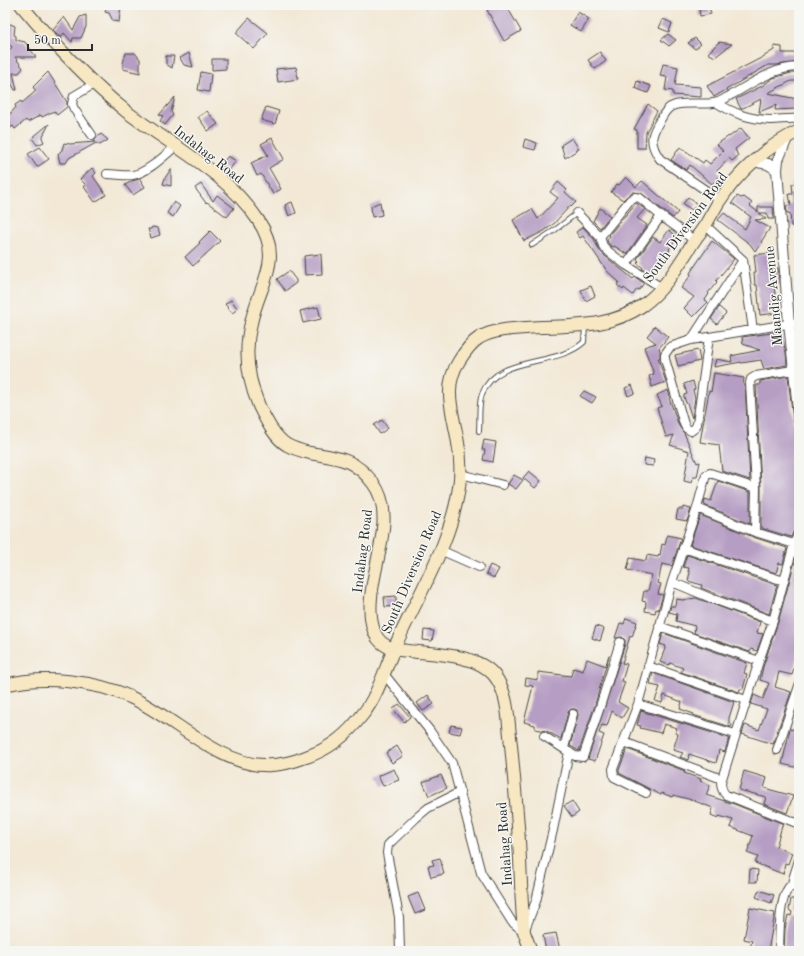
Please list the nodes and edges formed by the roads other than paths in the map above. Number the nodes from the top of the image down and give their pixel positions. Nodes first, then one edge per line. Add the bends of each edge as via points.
1 (21, 5) edge
2 (799, 67) edge
3 (94, 84) junction
4 (717, 103) junction
5 (799, 119) edge
6 (799, 131) edge
7 (92, 135) dead end
8 (788, 136) junction
9 (176, 146) junction
10 (753, 161) junction
11 (776, 170) junction
12 (107, 174) dead end
13 (720, 200) junction
14 (577, 212) joint
15 (661, 216) junction
16 (705, 225) junction
17 (600, 237) junction
18 (694, 240) junction
19 (532, 245) dead end
20 (744, 260) junction
21 (626, 265) junction
22 (662, 288) junction
23 (794, 322) edge
24 (585, 326) junction
25 (753, 330) junction
26 (709, 337) junction
27 (691, 340) junction
28 (796, 376) edge
29 (799, 419) edge
30 (479, 431) dead end
31 (461, 474) junction
32 (503, 485) dead end
33 (756, 488) junction
34 (697, 508) junction
35 (755, 532) junction
36 (799, 532) edge
37 (794, 544) junction
38 (683, 548) junction
39 (440, 550) junction
40 (479, 567) dead end
41 (784, 581) junction
42 (672, 582) junction
43 (773, 621) junction
44 (659, 626) junction
45 (620, 642) dead end
46 (394, 649) junction
47 (759, 661) junction
48 (648, 666) junction
49 (384, 674) junction
50 (5, 685) edge
51 (799, 686) edge
52 (746, 700) junction
53 (638, 704) junction
54 (574, 714) dead end
55 (735, 734) junction
56 (544, 736) dead end
57 (624, 742) junction
58 (566, 750) junction
59 (777, 750) dead end
60 (722, 779) junction
61 (460, 792) junction
62 (646, 793) dead end
63 (799, 824) edge
64 (799, 860) edge
65 (792, 884) junction
66 (799, 890) edge
67 (524, 932) junction
68 (400, 951) edge
69 (531, 951) edge
70 (779, 951) edge

1 - 3 main road, Indahag Road
2 - 4 street via 788,67 769,74
3 - 7 street via 74,96 72,104
3 - 9 main road, Indahag Road via 127,112
4 - 5 street via 734,113 748,117
4 - 13 street via 674,105 668,109 652,137 655,152 660,159
6 - 8 main road, South Diversion Road
8 - 10 main road, South Diversion Road
8 - 11 street, Maandig Avenue
9 - 12 street via 140,173
9 - 46 main road, Indahag Road via 239,196 258,220 266,236 270,263 253,313 247,344 252,386 268,422 277,437 286,445 346,460 365,474 378,492 384,516 371,610 377,636 385,645
10 - 11 street via 768,164
10 - 13 main road, South Diversion Road
11 - 23 street, Maandig Avenue
13 - 16 main road, South Diversion Road
14 - 17 street
14 - 19 lane
15 - 17 street via 640,198 634,197
15 - 18 street
15 - 21 street
16 - 18 main road, South Diversion Road
16 - 20 street
17 - 21 street via 603,246
18 - 22 main road, South Diversion Road
20 - 25 street
20 - 27 street
21 - 22 street
22 - 24 main road, South Diversion Road via 643,306 624,316
23 - 25 street
23 - 28 street, Maandig Avenue
24 - 30 lane via 584,342 578,348 515,367 493,377 481,395
24 - 31 main road, South Diversion Road via 506,329 475,340 458,361 450,382 450,404 458,438
25 - 26 street
26 - 27 street
26 - 27 street via 697,424 691,431 684,424 665,359 667,350
28 - 29 street, Maandig Avenue
28 - 33 street via 751,378
31 - 32 street
31 - 39 main road, South Diversion Road via 456,504
33 - 34 street via 710,473 706,475
33 - 35 street
34 - 35 street
34 - 38 street
35 - 37 street
36 - 37 street
37 - 41 street
38 - 41 street
38 - 42 street
39 - 40 street
39 - 46 main road, South Diversion Road
41 - 43 street
42 - 43 street
42 - 44 street
43 - 47 street
44 - 47 street
44 - 48 street
45 - 58 street via 584,756 577,757
46 - 49 main road, South Diversion Road
46 - 67 main road, Indahag Road via 476,662 490,671 498,681 506,706 514,773
47 - 52 street
48 - 52 street
48 - 53 street
49 - 50 main road, South Diversion Road via 366,711 343,737 325,750 303,758 264,765 246,762 214,749 165,716 130,697 100,686 41,680
49 - 61 street via 449,756
51 - 59 street
52 - 55 street
53 - 55 street
53 - 57 street
54 - 58 street
55 - 60 street
56 - 58 street
57 - 60 street
57 - 62 street via 612,775
58 - 67 street via 553,830 536,901
60 - 63 street via 722,792 726,795
61 - 67 street via 481,873 512,922
61 - 68 street via 428,808 388,845 387,853 399,917
64 - 65 street
65 - 66 street
65 - 70 street via 783,899
67 - 69 main road, Indahag Road

